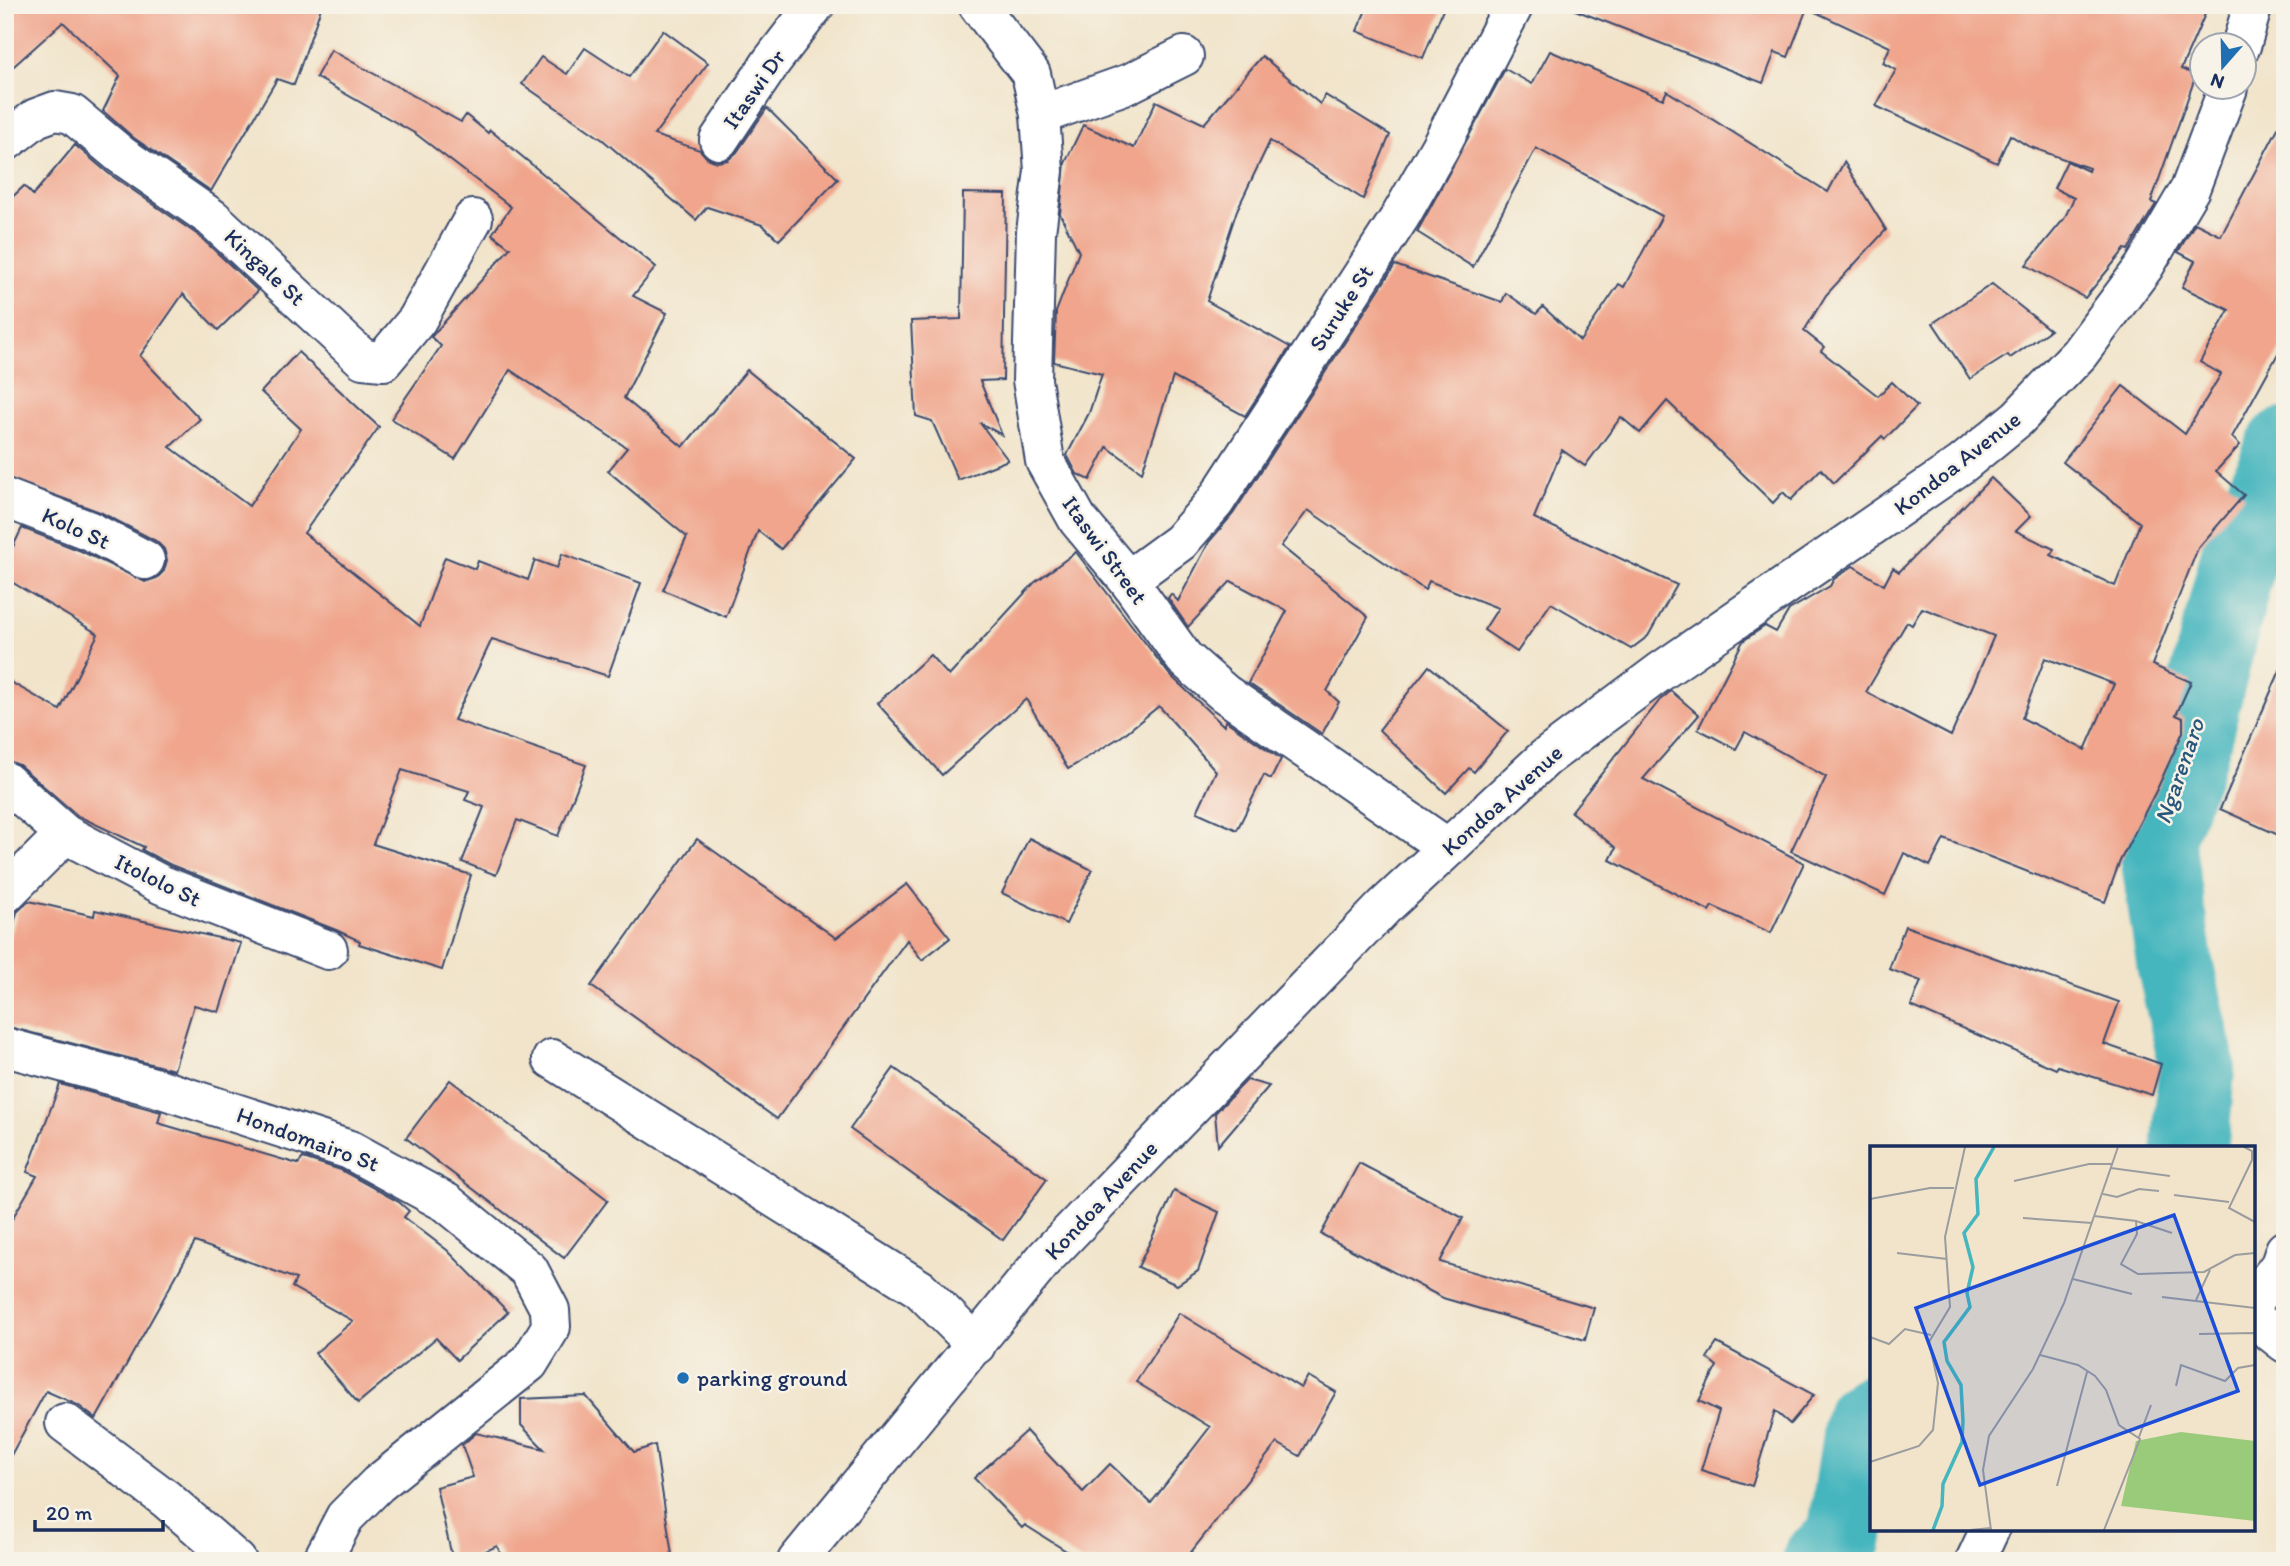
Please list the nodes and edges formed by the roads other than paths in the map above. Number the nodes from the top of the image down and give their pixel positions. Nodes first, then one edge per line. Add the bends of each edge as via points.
1 (815, 5) edge
2 (978, 5) edge
3 (1514, 5) edge
4 (2253, 5) edge
5 (2245, 32) edge
6 (1184, 56) dead end
7 (2223, 102) edge
8 (1040, 115) junction
9 (719, 140) dead end
10 (5, 142) edge
11 (473, 219) dead end
12 (5, 498) edge
13 (145, 561) dead end
14 (1128, 580) junction
15 (5, 781) edge
16 (65, 834) junction
17 (1448, 848) junction
18 (5, 894) edge
19 (328, 950) dead end
20 (5, 1047) edge
21 (552, 1059) dead end
22 (2285, 1250) edge
23 (2255, 1298) edge
24 (2255, 1320) edge
25 (2285, 1343) edge
26 (976, 1345) junction
27 (65, 1423) dead end
28 (1989, 1531) edge
29 (237, 1561) edge
30 (323, 1561) edge
31 (797, 1561) edge
32 (1975, 1561) edge

1 - 9 street, Itaswi Dr
2 - 8 street, Itaswi Street via 1031,74
3 - 14 street, Suruke St via 1400,217 1215,502 1180,542
4 - 5 street
6 - 8 street via 1130,83
7 - 17 street, Kondoa Avenue via 2190,189 2144,268 2079,354 2018,418 1962,464 1545,758
8 - 14 street, Itaswi Street via 1044,171 1036,232 1032,380 1045,461 1077,520
10 - 11 street, Kingale St via 36,118 55,111 72,114 121,155 212,218 372,363 383,361 416,320
12 - 13 street, Kolo St via 90,531
14 - 17 street, Itaswi Street via 1184,658 1224,693
15 - 16 street, Itololo St
16 - 18 street
16 - 19 street, Itololo St via 162,885
17 - 26 street, Kondoa Avenue via 1384,907 1097,1203 1046,1257
20 - 30 street, Hondomairo St via 158,1088 350,1150 447,1203 529,1269 550,1310 551,1327 529,1363 378,1484 345,1517
21 - 26 street via 920,1289
22 - 23 street via 2280,1265
24 - 25 street
26 - 31 street, Kondoa Avenue
27 - 29 street via 166,1499
28 - 32 street

